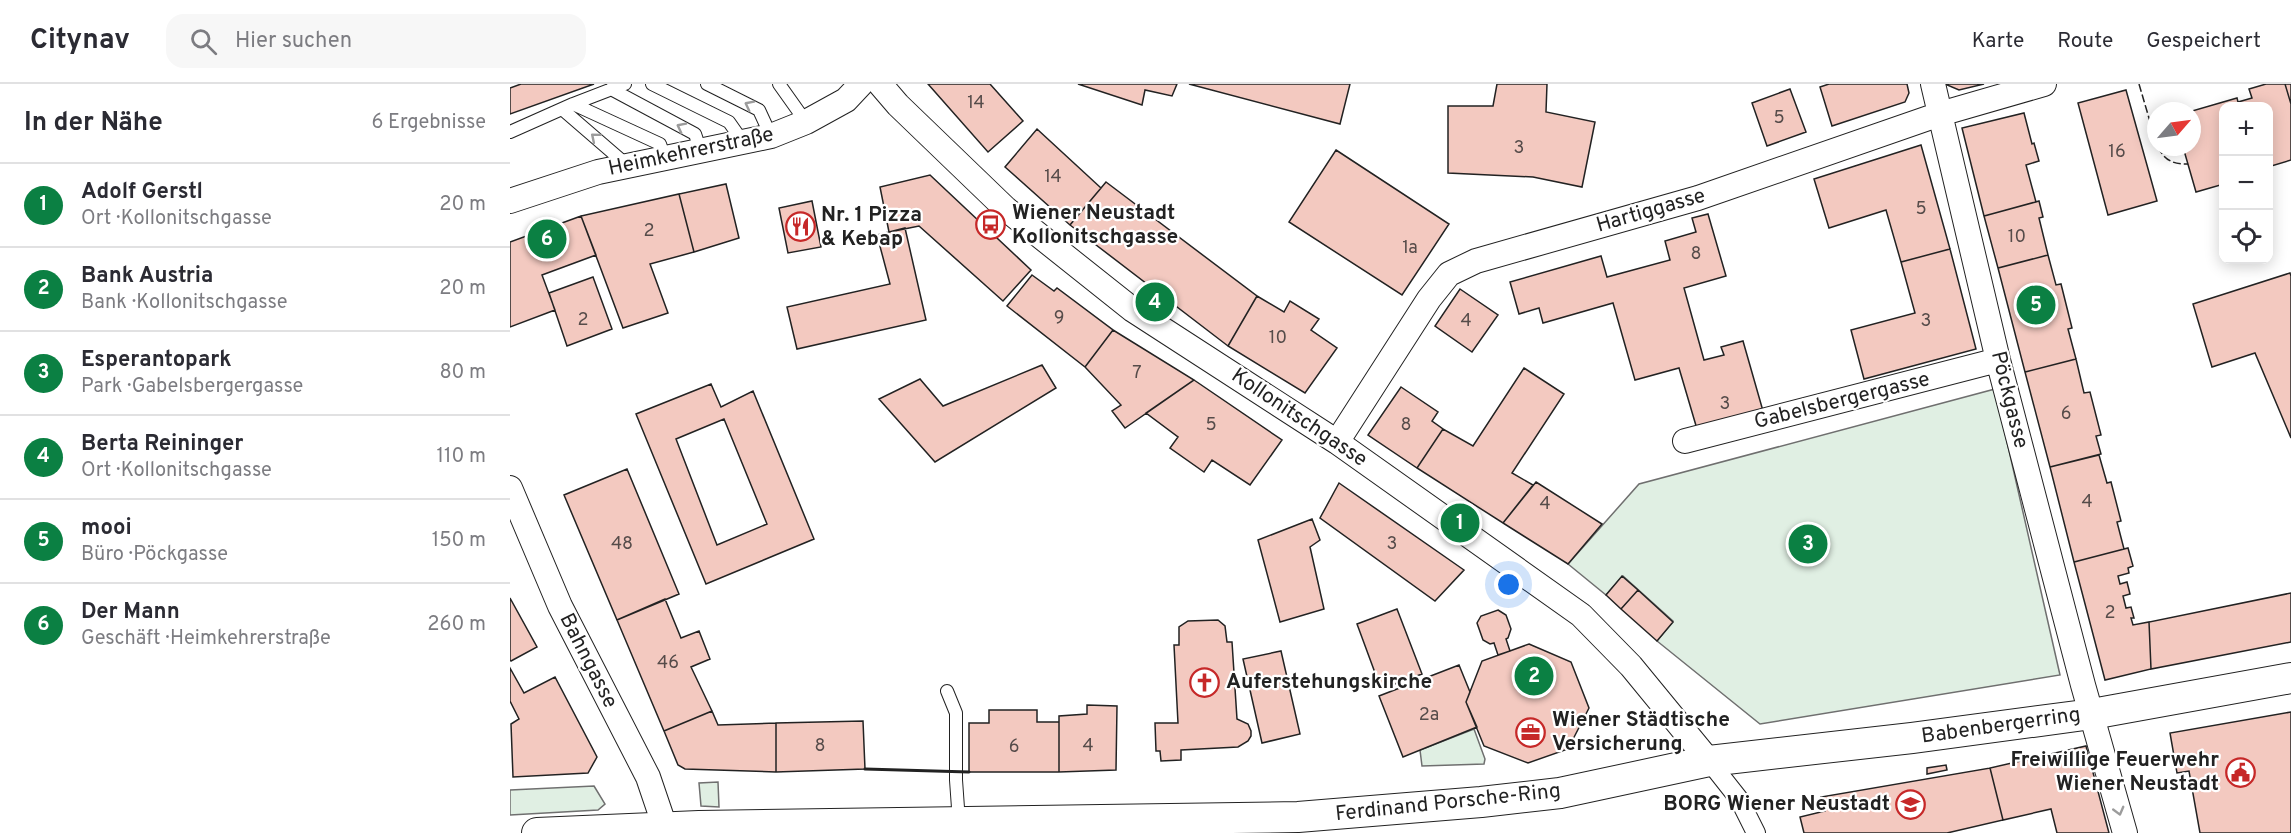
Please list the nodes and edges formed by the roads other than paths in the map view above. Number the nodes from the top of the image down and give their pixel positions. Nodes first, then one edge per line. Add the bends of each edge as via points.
1 (625, 84) edge
2 (652, 84) edge
3 (707, 84) edge
4 (779, 84) edge
5 (861, 84) edge
6 (880, 84) edge
7 (1933, 84) edge
8 (2044, 84) edge
9 (607, 89) edge
10 (576, 91) dead end
11 (567, 107) junction
12 (1940, 114) junction
13 (806, 122) junction
14 (510, 132) edge
15 (771, 136) junction
16 (743, 142) junction
17 (701, 152) junction
18 (665, 158) junction
19 (628, 166) junction
20 (510, 201) edge
21 (1998, 360) junction
22 (1685, 441) dead end
23 (1337, 442) junction
24 (510, 488) edge
25 (2291, 678) edge
26 (946, 691) dead end
27 (2092, 714) junction
28 (1709, 761) junction
29 (959, 822) junction
30 (1300, 825) edge
31 (666, 830) edge
32 (537, 833) edge
33 (1756, 833) edge
34 (2125, 833) edge

1 - 9 lane
2 - 16 lane via 729,122
15 -> 3 lane via 759,110
4 - 13 lane
5 - 13 street, Heimkehrerstraße via 846,100
6 - 23 street, Kollonitschgasse via 1006,209 1133,310
7 - 12 street, Pöckgasse
8 - 12 street, Hartiggasse
9 - 11 lane
17 -> 9 lane via 694,134
10 - 11 lane
11 - 14 lane
11 - 18 lane via 660,144
19 -> 11 lane
12 - 21 street, Pöckgasse
12 - 23 street, Hartiggasse via 1698,198 1476,261 1449,274
13 - 15 street, Heimkehrerstraße
15 - 16 street, Heimkehrerstraße
16 - 17 street, Heimkehrerstraße
17 - 18 street, Heimkehrerstraße
18 - 19 street, Heimkehrerstraße
19 - 20 street, Heimkehrerstraße
21 - 22 street, Gabelsbergergasse
21 - 27 street, Pöckgasse
23 - 28 street, Kollonitschgasse via 1581,615 1631,666
24 - 31 street, Bahngasse via 560,606 648,777
25 - 27 street, Babenbergerring
26 - 29 lane via 956,713
27 - 28 street, Babenbergerring
27 -> 34 street, Pöckgasse
28 - 30 street, Ferdinand Porsche-Ring via 1560,793
28 - 33 street via 1739,799
29 - 30 street, Ferdinand Porsche-Ring
29 - 31 street, Ferdinand Porsche-Ring
31 - 32 street, Ferdinand Porsche-Ring

